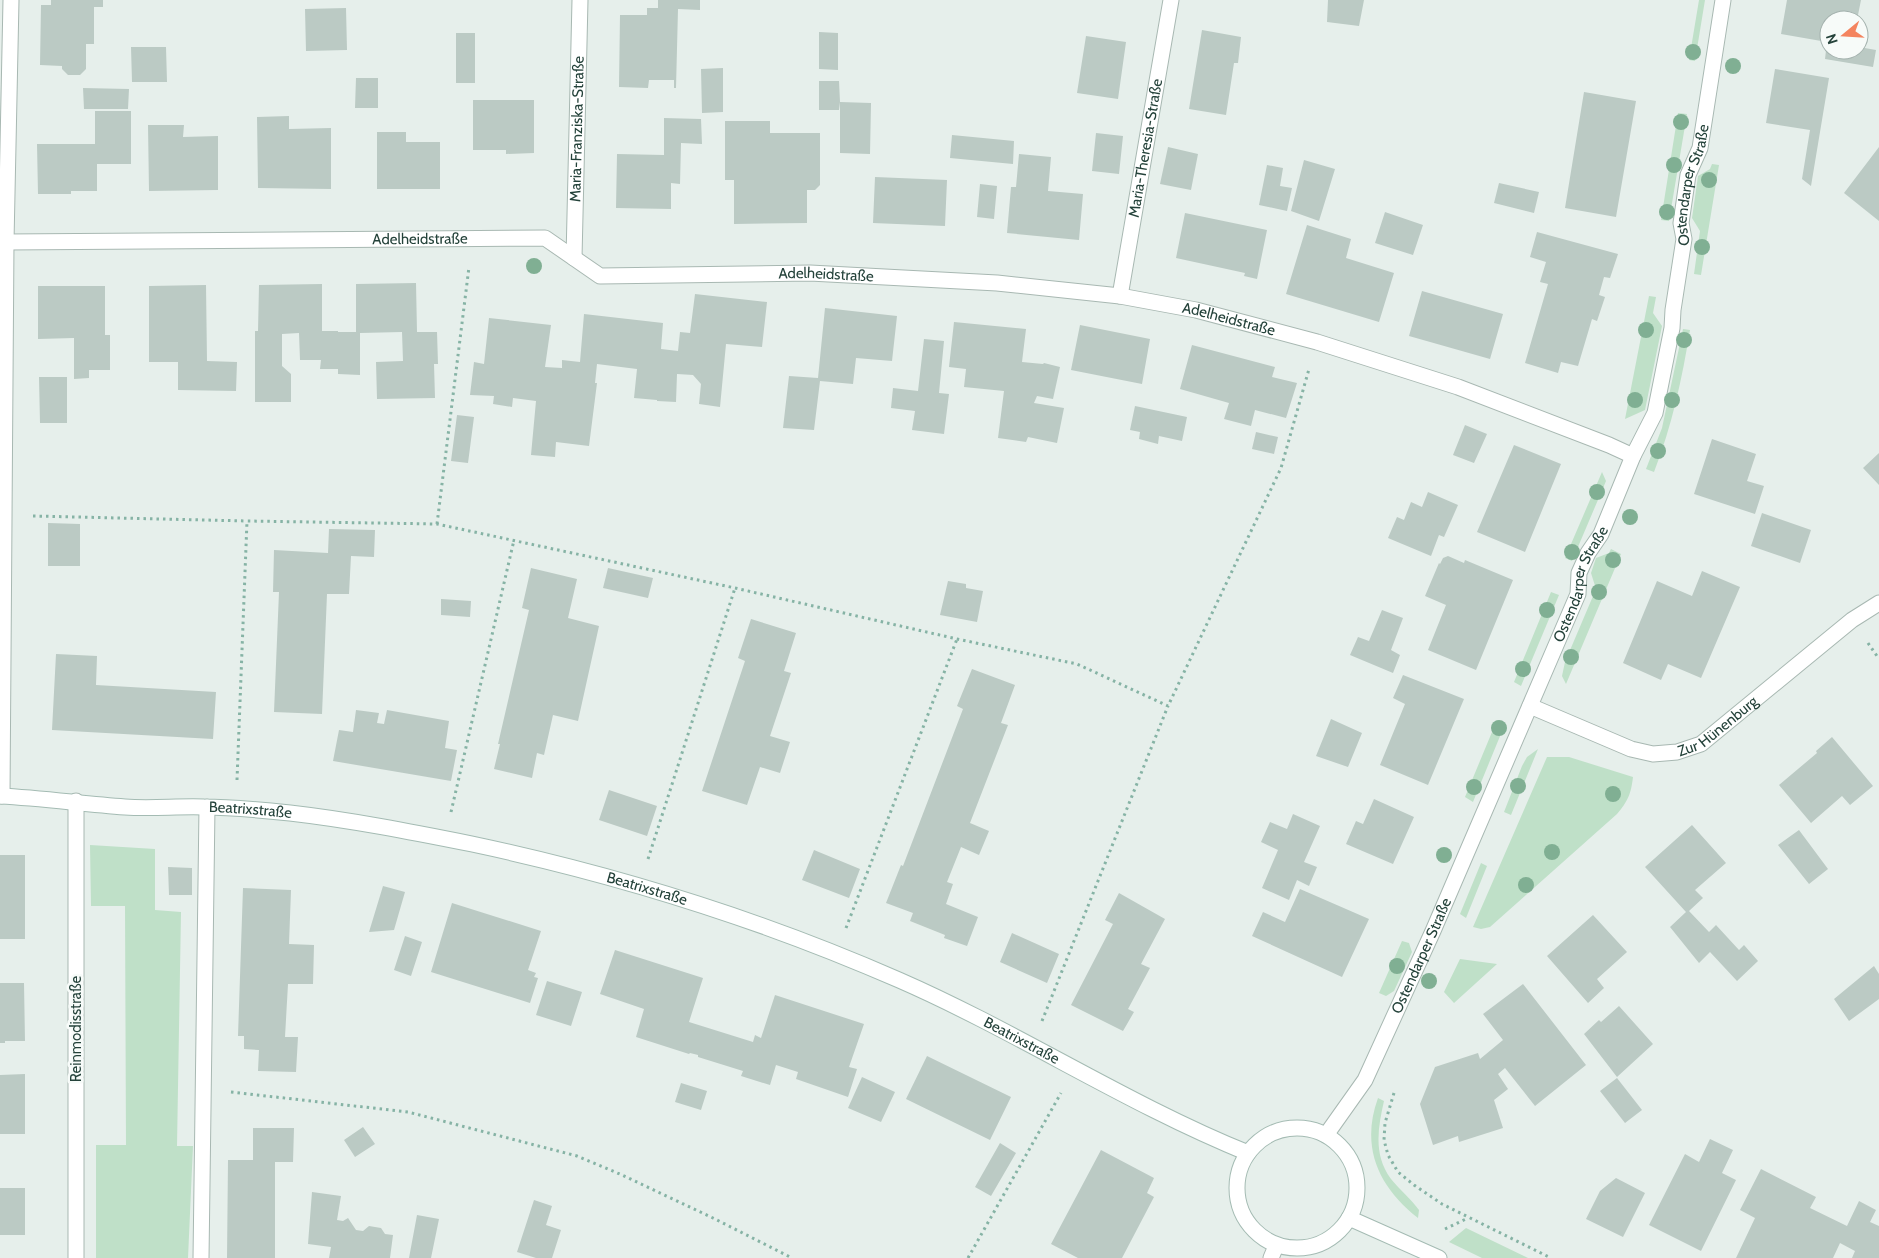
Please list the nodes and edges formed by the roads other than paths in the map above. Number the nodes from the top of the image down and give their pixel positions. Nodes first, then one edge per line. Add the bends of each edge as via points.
1 (10, 0) edge
2 (580, 0) edge
3 (1171, 0) edge
4 (1723, 0) edge
5 (6, 242) junction
6 (574, 258) junction
7 (1120, 296) junction
8 (1633, 456) junction
9 (1879, 603) edge
10 (1530, 706) junction
11 (1, 796) edge
12 (76, 801) junction
13 (207, 807) junction
14 (1326, 1135) junction
15 (1248, 1153) junction
16 (1349, 1218) junction
17 (1274, 1252) edge
18 (76, 1258) edge
19 (201, 1258) edge
20 (1439, 1258) edge

1 - 5 street
2 - 6 street, Maria-Franziska-Straße
3 - 7 street, Maria-Theresia-Straße
4 - 8 street, Ostendarper Straße via 1700,148 1688,175 1681,223 1684,239 1672,328 1655,413
5 - 6 street, Adelheidstraße via 545,238
5 - 11 street
6 - 7 street, Adelheidstraße via 600,276 810,273 997,283
7 - 8 street, Adelheidstraße via 1196,310 1317,342 1458,387
8 - 10 street, Ostendarper Straße via 1601,534 1579,573 1578,594
9 - 10 street, Zur Hünenburg via 1852,620 1701,744 1677,752 1653,754 1631,749
10 - 14 street, Ostendarper Straße via 1365,1080
11 - 12 street, Beatrixstraße
12 - 13 street, Beatrixstraße via 127,808
12 - 18 street, Reinmodisstraße
13 - 15 street, Beatrixstraße via 290,813 370,824 531,857 640,886 767,927 901,981 1197,1132
13 - 19 street
14 - 15 street via 1310,1129 1292,1128 1260,1140
14 - 16 street via 1341,1147 1357,1181 1356,1200
15 - 17 street via 1236,1188 1239,1206 1248,1223
16 - 17 street via 1326,1242
16 - 20 street

